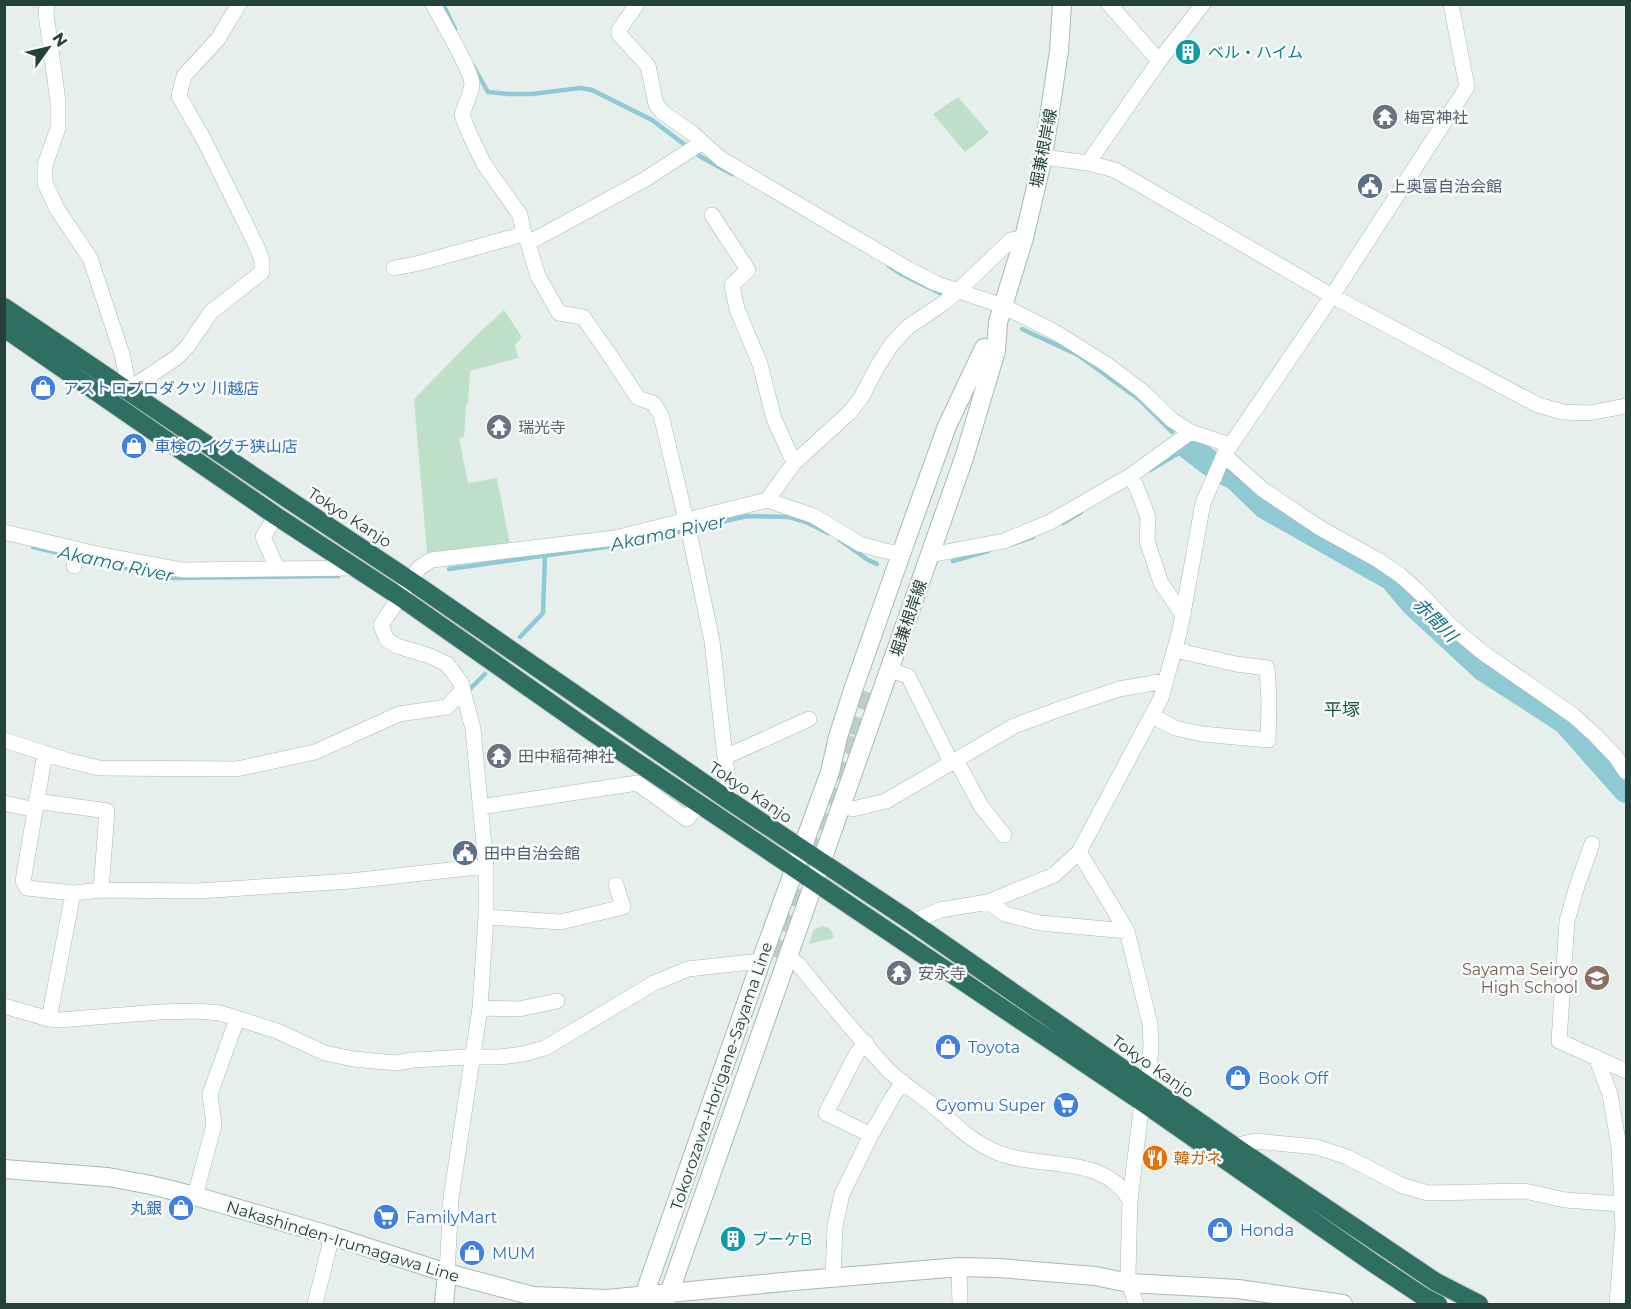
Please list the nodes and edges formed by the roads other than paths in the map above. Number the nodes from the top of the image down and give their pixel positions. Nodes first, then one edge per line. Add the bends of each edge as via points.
1 (46, 4) edge
2 (239, 4) edge
3 (432, 4) edge
4 (637, 4) edge
5 (1062, 4) edge
6 (1109, 4) edge
7 (1203, 4) edge
8 (1451, 4) edge
9 (1159, 61) junction
10 (695, 147) junction
11 (1043, 157) junction
12 (1088, 163) junction
13 (712, 215) dead end
14 (526, 238) junction
15 (1024, 238) junction
16 (393, 268) dead end
17 (952, 296) junction
18 (1332, 296) junction
19 (4, 307) edge
20 (1001, 314) junction
21 (4, 328) edge
22 (990, 350) junction
23 (128, 390) junction
24 (1626, 406) edge
25 (1191, 432) junction
26 (1227, 450) junction
27 (794, 463) junction
28 (1133, 481) junction
29 (767, 500) junction
30 (276, 516) junction
31 (688, 526) junction
32 (4, 532) edge
33 (901, 554) junction
34 (930, 555) junction
35 (355, 568) junction
36 (267, 573) junction
37 (411, 581) junction
38 (400, 597) junction
39 (1183, 615) junction
40 (1175, 650) junction
41 (890, 670) junction
42 (1166, 681) junction
43 (463, 690) junction
44 (867, 690) tunnel mouth
45 (1152, 716) junction
46 (809, 719) dead end
47 (4, 740) edge
48 (45, 753) junction
49 (725, 757) junction
50 (953, 761) junction
51 (1626, 772) edge
52 (730, 801) junction
53 (4, 803) edge
54 (699, 804) junction
55 (841, 805) junction
56 (35, 806) junction
57 (480, 807) junction
58 (1004, 835) dead end
59 (1592, 844) dead end
60 (802, 849) junction
61 (1079, 852) junction
62 (822, 862) junction
63 (486, 866) junction
64 (794, 868) junction
65 (815, 883) junction
66 (616, 885) dead end
67 (101, 890) junction
68 (73, 893) junction
69 (988, 902) junction
70 (486, 917) junction
71 (912, 922) junction
72 (1127, 930) junction
73 (788, 956) junction
74 (760, 961) junction
75 (557, 1000) dead end
76 (4, 1006) edge
77 (480, 1008) junction
78 (49, 1019) junction
79 (237, 1019) junction
80 (866, 1044) junction
81 (472, 1057) junction
82 (1596, 1057) junction
83 (1626, 1071) edge
84 (903, 1082) junction
85 (1143, 1093) junction
86 (871, 1135) junction
87 (1234, 1146) junction
88 (4, 1169) edge
89 (1624, 1179) edge
90 (195, 1196) junction
91 (1130, 1200) junction
92 (1621, 1204) junction
93 (332, 1236) junction
94 (959, 1267) junction
95 (447, 1273) junction
96 (833, 1278) junction
97 (1436, 1282) junction
98 (1129, 1283) junction
99 (643, 1300) edge
100 (670, 1301) edge
101 (1425, 1302) edge
102 (315, 1305) edge
103 (444, 1305) edge
104 (960, 1305) edge
105 (1136, 1305) edge
106 (1343, 1305) edge
107 (1479, 1305) edge
108 (1617, 1305) edge

1 - 23 street via 58,128 45,165 45,183 57,210 90,258 122,354
2 - 23 street via 218,39 184,76 179,96 257,247 262,272 211,312 176,358
3 - 14 street via 472,81 462,115 469,133 484,164 520,215
4 - 10 street via 619,34 648,66 656,104 692,133
5 - 11 main road, 堀兼根岸線
6 - 9 street
7 - 9 street
8 - 18 street via 1467,87
9 - 12 street
10 - 14 street via 644,180
10 - 17 street
11 - 12 street
11 - 15 main road, 堀兼根岸線
12 - 18 street via 1115,171
13 - 27 street via 748,270 732,285 737,309 760,364 774,419
14 - 16 street
14 - 31 street via 538,276 559,314 583,317 638,398 653,403 661,415
15 - 17 street via 1011,240
15 - 20 main road, 堀兼根岸線
17 - 20 street
17 - 27 street via 908,327 891,345 850,412
18 - 24 street via 1538,405 1563,412 1589,413
18 - 26 street
19 - 23 highway, Tokyo Kanjo
20 - 22 main road, 堀兼根岸線
20 - 25 street via 1054,332 1106,364
21 - 30 highway, Tokyo Kanjo
22 - 33 main road, 堀兼根岸線 via 947,426
22 - 34 main road, 堀兼根岸線 via 964,458
22 - 44 main road, 堀兼根岸線 via 955,457
23 - 37 highway, Tokyo Kanjo
25 - 26 street
25 - 28 street
26 - 39 street via 1203,503
26 - 51 street via 1262,489 1400,575 1482,652 1574,716
27 - 29 street
28 - 34 street via 1004,541
28 - 39 street via 1148,517 1147,541 1161,583
29 - 31 street
29 - 33 street via 814,516 860,544
30 - 35 highway, Tokyo Kanjo
30 - 36 street via 263,537
31 - 37 street via 431,560 419,568
31 - 49 street via 712,641
32 - 36 street via 75,557 181,577
33 - 60 main road, 堀兼根岸線
34 - 41 main road, 堀兼根岸線
35 - 36 street
35 - 38 highway, Tokyo Kanjo
37 - 38 street
37 - 52 highway, Tokyo Kanjo
38 - 43 street via 381,625 387,640 447,664
38 - 54 highway, Tokyo Kanjo
39 - 40 street
40 - 42 street
40 - 45 street via 1267,668 1268,740 1202,734 1175,728
41 - 50 street via 908,676
41 - 55 main road, 堀兼根岸線
42 - 45 street
42 - 50 street via 1119,689 1014,726
43 - 48 street via 447,707 399,714 315,752 237,769 99,768
43 - 57 street via 473,729
45 - 61 street
46 - 49 street
47 - 48 street
48 - 56 street
49 - 52 street
50 - 55 street via 886,801 853,809
50 - 58 street
52 - 60 highway, Tokyo Kanjo
53 - 56 street
54 - 57 street via 687,819 637,783
54 - 64 highway, Tokyo Kanjo
55 - 62 main road, 堀兼根岸線
56 - 67 street via 107,811
56 - 68 street via 23,881 27,888
57 - 63 street
59 - 82 street via 1567,921 1559,1041
60 - 62 highway, Tokyo Kanjo
60 - 64 main road, Tokorozawa-Horigane-Sayama Line
61 - 69 street via 1054,875
61 - 72 street
62 - 65 main road, 堀兼根岸線
62 - 71 highway, Tokyo Kanjo
63 - 67 street via 259,888
63 - 70 street
64 - 65 highway, Tokyo Kanjo
64 - 74 main road, Tokorozawa-Horigane-Sayama Line
65 - 73 main road, Tokorozawa-Horigane-Sayama Line
65 - 85 highway, Tokyo Kanjo
66 - 70 street via 623,907 561,922
67 - 68 street
68 - 78 street
69 - 71 street via 940,910
69 - 72 street via 1005,914 1040,922
70 - 77 street
71 - 85 highway, Tokyo Kanjo
72 - 85 street via 1150,1024 1149,1072
73 - 80 street
73 - 100 main road, Tokorozawa-Horigane-Sayama Line
74 - 81 street via 688,969 654,983 545,1048 501,1057
74 - 99 main road, Tokorozawa-Horigane-Sayama Line
75 - 77 street via 519,1009
76 - 78 street
77 - 81 street
78 - 79 street via 197,1011
79 - 81 street via 325,1053 353,1059 396,1063
79 - 90 street via 210,1094 214,1125
80 - 84 street
80 - 86 street via 857,1053 826,1113
81 - 95 street via 451,1198
82 - 83 street
82 - 89 street via 1610,1094
84 - 86 street
84 - 91 street via 954,1125 993,1151 1021,1160 1091,1170 1113,1181
85 - 87 highway, Tokyo Kanjo
85 - 91 street
85 - 101 highway, Tokyo Kanjo
86 - 96 street via 842,1194 835,1226
87 - 92 street via 1255,1141 1317,1147 1347,1157 1401,1185 1428,1192 1525,1191 1566,1200
87 - 97 highway, Tokyo Kanjo
88 - 90 main road, Nakashinden-Irumagawa Line via 108,1177
89 - 92 street
90 - 93 main road, Nakashinden-Irumagawa Line
91 - 98 street
92 - 108 street
93 - 95 main road, Nakashinden-Irumagawa Line
93 - 102 street
94 - 96 main road, Nakashinden-Irumagawa Line
94 - 98 main road, Nakashinden-Irumagawa Line via 1095,1276
94 - 104 street
95 - 99 main road, Nakashinden-Irumagawa Line via 533,1296
95 - 103 main road
96 - 100 main road, Nakashinden-Irumagawa Line
97 - 101 main road
97 - 107 highway, Tokyo Kanjo
98 - 105 street
98 - 106 main road, Nakashinden-Irumagawa Line via 1238,1289
99 - 100 main road, Nakashinden-Irumagawa Line

